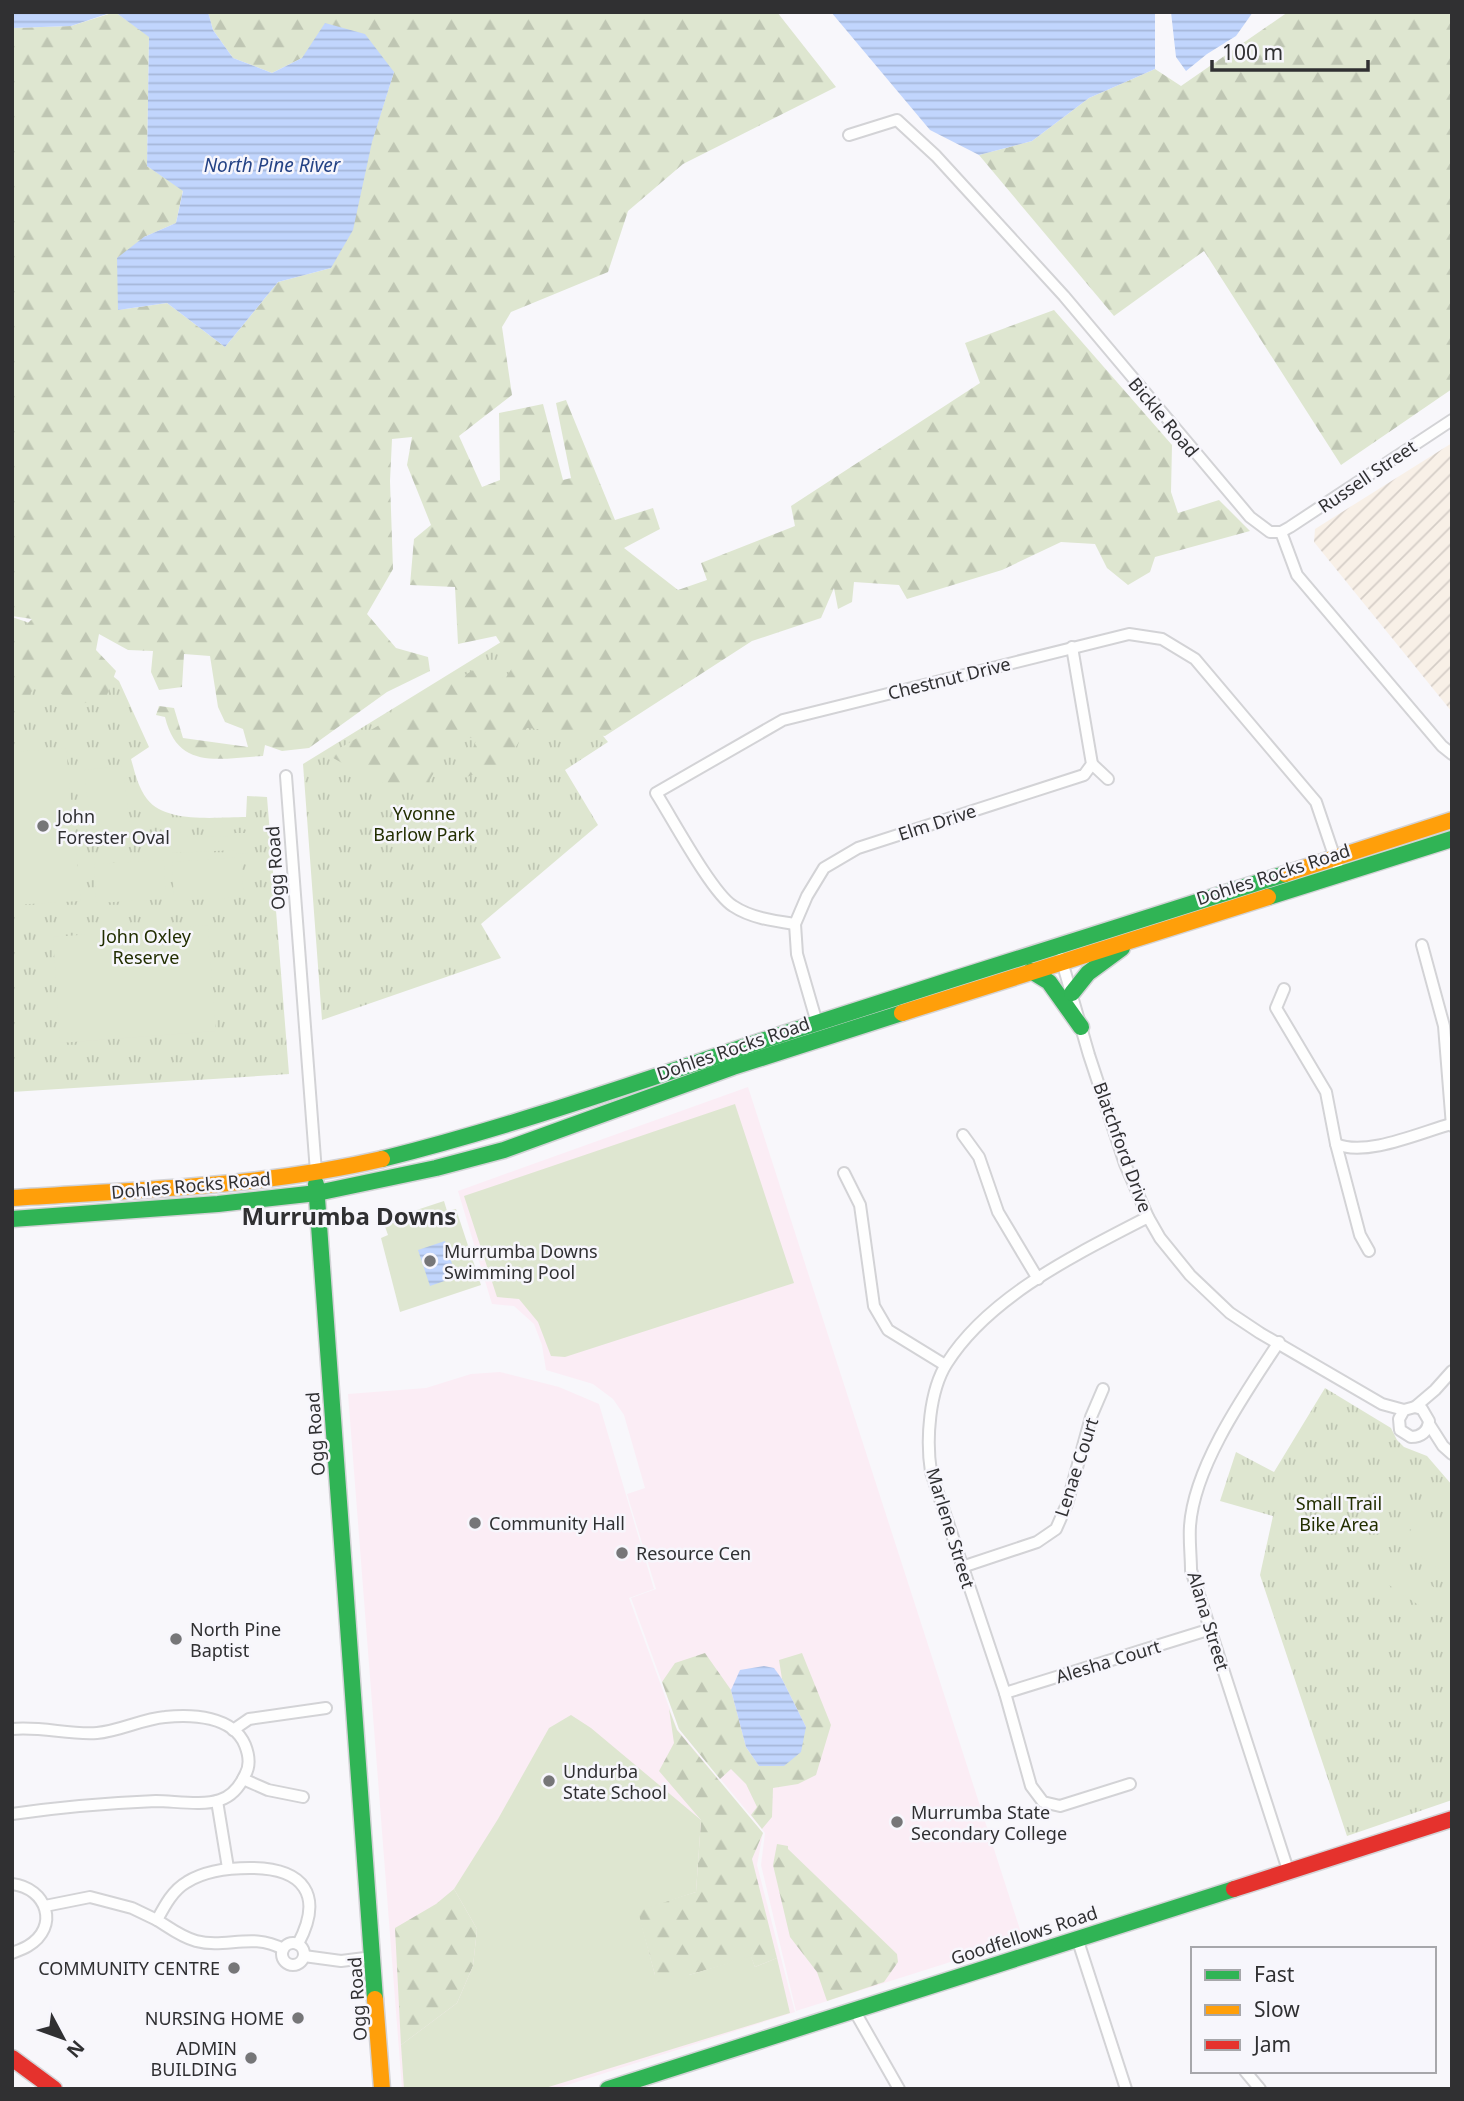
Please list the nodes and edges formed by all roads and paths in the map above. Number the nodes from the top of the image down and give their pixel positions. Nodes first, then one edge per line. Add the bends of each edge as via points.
1 (849, 135) dead end
2 (1452, 420) edge
3 (1281, 532) junction
4 (1072, 647) junction
5 (1452, 754) edge
6 (1092, 764) junction
7 (286, 776) dead end
8 (1108, 779) dead end
9 (1452, 820) edge
10 (1452, 839) edge
11 (1338, 865) junction
12 (795, 924) junction
13 (1139, 937) junction
14 (1422, 945) dead end
15 (1060, 954) junction
16 (1031, 971) junction
17 (1284, 989) dead end
18 (1072, 993) junction
19 (817, 1023) junction
20 (1448, 1025) edge
21 (1081, 1027) junction
22 (1451, 1125) edge
23 (963, 1135) dead end
24 (1336, 1144) junction
25 (316, 1172) junction
26 (844, 1173) dead end
27 (317, 1193) junction
28 (12, 1198) edge
29 (1148, 1217) junction
30 (12, 1219) edge
31 (1369, 1251) dead end
32 (1038, 1279) junction
33 (1279, 1342) junction
34 (945, 1365) junction
35 (1452, 1371) edge
36 (1103, 1389) dead end
37 (1435, 1390) junction
38 (1382, 1404) junction
39 (1410, 1408) junction
40 (1428, 1420) junction
41 (1398, 1423) junction
42 (1420, 1436) junction
43 (1448, 1450) edge
44 (962, 1567) junction
45 (1211, 1629) junction
46 (1005, 1693) junction
47 (326, 1709) dead end
48 (12, 1729) edge
49 (233, 1730) junction
50 (243, 1779) junction
51 (1130, 1784) dead end
52 (303, 1797) dead end
53 (217, 1801) junction
54 (12, 1814) edge
55 (1452, 1819) edge
56 (228, 1868) junction
57 (1288, 1870) junction
58 (12, 1885) edge
59 (45, 1906) junction
60 (157, 1920) junction
61 (1077, 1938) junction
62 (298, 1944) junction
63 (283, 1949) junction
64 (12, 1952) edge
65 (304, 1956) junction
66 (373, 1957) junction
67 (855, 2010) junction
68 (12, 2059) edge
69 (1247, 2073) edge
70 (54, 2089) edge
71 (382, 2089) edge
72 (608, 2089) edge
73 (899, 2089) edge
74 (1126, 2089) edge
75 (1260, 2089) edge

1 - 3 street, Bickle Road via 897,120 936,156 1064,296 1250,517 1265,530
2 - 3 street, Russell Street
3 - 5 street via 1297,575
4 - 6 street
4 - 11 street, Chestnut Drive via 1129,634 1162,639 1195,659 1316,802
4 - 12 street, Chestnut Drive via 783,720 656,793 731,905 763,919
6 - 8 street
6 - 12 street, Elm Drive via 1084,775 858,848 824,868
7 - 25 street, Ogg Road
9 - 11 main road, Dohles Rocks Road
10 - 11 main road, Dohles Rocks Road
11 - 13 main road, Dohles Rocks Road
11 - 15 main road, Dohles Rocks Road
12 - 19 street, Elm Drive via 797,954
13 - 15 main road, Dohles Rocks Road
13 - 18 main road via 1088,973
14 - 20 street
15 - 16 main road, Dohles Rocks Road
15 - 18 street, Blatchford Drive
15 - 19 main road, Dohles Rocks Road
16 - 21 main road via 1049,982
16 - 27 main road, Dohles Rocks Road via 733,1067 504,1150
17 - 24 street via 1276,1008 1326,1092
18 - 21 street, Blatchford Drive
19 - 25 main road, Dohles Rocks Road via 482,1133
20 - 22 street
21 - 29 street, Blatchford Drive via 1128,1172
22 - 24 street via 1365,1149
23 - 32 street via 978,1157 998,1212
24 - 31 street via 1360,1235
25 - 27 main road, Ogg Road
25 - 28 main road, Dohles Rocks Road
26 - 34 street via 860,1205 874,1306 888,1330
27 - 30 main road, Dohles Rocks Road
27 - 66 main road, Ogg Road
29 - 32 street, Marlene Street
29 - 33 street, Blatchford Drive via 1203,1289 1245,1324
32 - 34 street, Marlene Street via 971,1330
33 - 38 street, Blatchford Drive
33 - 45 street, Alana Street via 1235,1409 1202,1477 1190,1525 1191,1570
34 - 44 street, Marlene Street via 927,1449
35 - 37 street
36 - 44 street, Lenae Court via 1056,1528 1037,1542
37 - 39 street
37 - 40 street
38 - 39 street, Blatchford Drive
38 - 41 street, Blatchford Drive
39 - 40 street via 1422,1409
39 - 41 street
40 - 42 street
40 - 43 street
41 - 42 street via 1405,1434
42 - 43 street
44 - 46 street, Marlene Street
45 - 46 street, Alesha Court
45 - 57 street, Alana Street
46 - 51 street, Marlene Street via 1031,1786 1043,1802 1060,1806
47 - 49 street via 249,1719
48 - 49 street via 97,1733 164,1717 196,1717 225,1723
49 - 50 street via 242,1737 248,1754 249,1769
50 - 52 street
50 - 53 street via 229,1796
53 - 54 street via 103,1804
53 - 56 street
55 - 57 main road, Goodfellows Road
56 - 60 street via 188,1881 173,1893
56 - 62 street via 275,1869 300,1883 310,1913
57 - 61 main road, Goodfellows Road
58 - 59 street via 26,1886
59 - 60 street via 90,1897
59 - 64 street via 47,1920 41,1933 29,1946
60 - 63 street via 199,1942 257,1940
61 - 67 main road, Goodfellows Road
61 - 74 street
62 - 63 street via 289,1943
62 - 65 street
63 - 65 street via 288,1964 298,1964
65 - 66 street via 341,1961
66 - 71 main road, Ogg Road
67 - 72 main road, Goodfellows Road
67 - 73 street
68 - 70 main road
69 - 75 street

